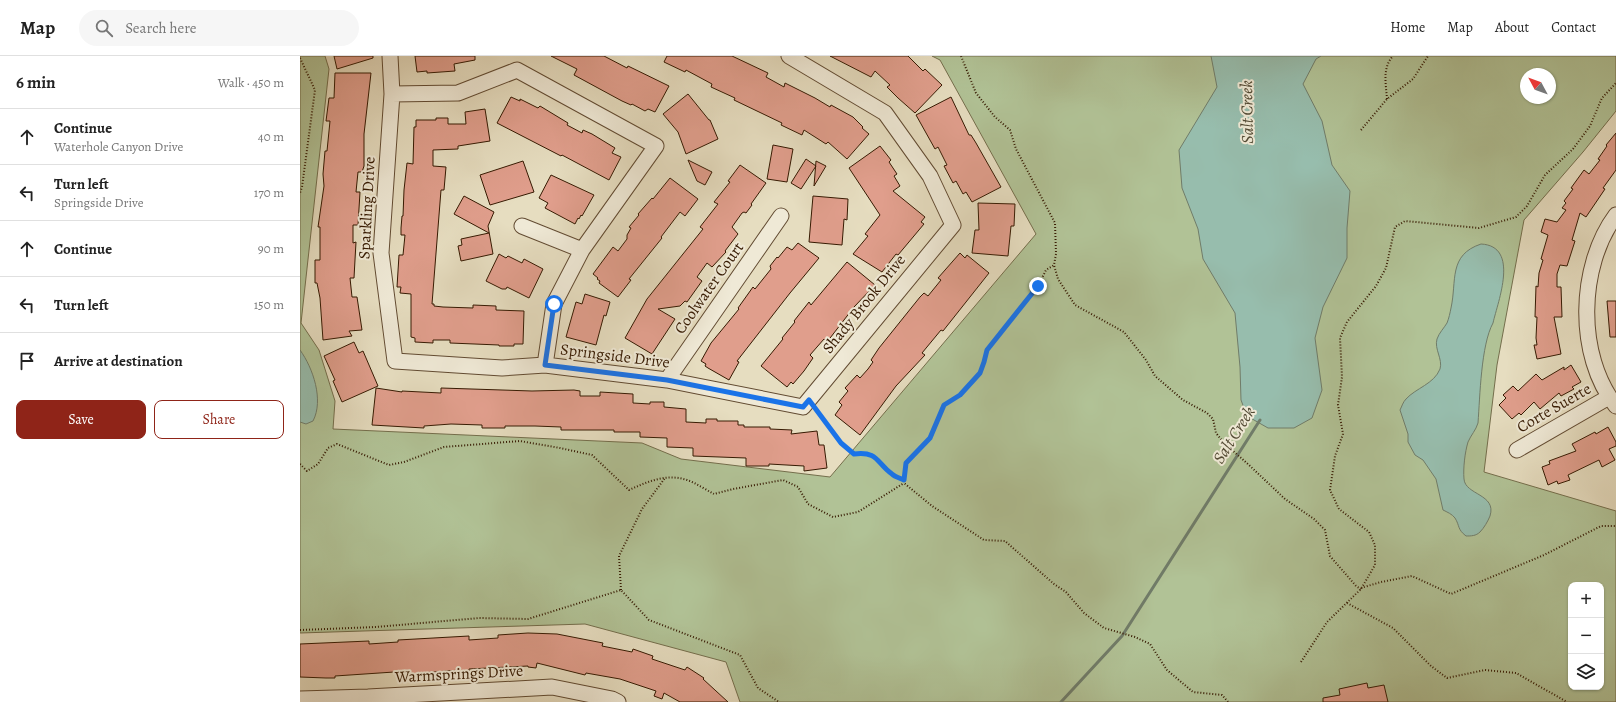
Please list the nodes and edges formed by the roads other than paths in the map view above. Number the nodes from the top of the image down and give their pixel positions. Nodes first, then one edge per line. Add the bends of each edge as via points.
1 (390, 56) edge
2 (790, 56) edge
3 (392, 94) junction
4 (1616, 215) edge
5 (781, 216) dead end
6 (522, 226) dead end
7 (582, 250) junction
8 (395, 361) joint
9 (545, 365) junction
10 (667, 380) junction
11 (1612, 402) edge
12 (806, 403) joint
13 (1517, 450) dead end
14 (300, 699) edge
15 (368, 700) edge
16 (618, 702) edge

1 - 3 street, Sparkling Drive
2 - 12 street, Shady Brook Drive via 886,113 930,176 953,225
3 - 7 street via 458,93 517,70 656,146
3 - 8 street, Sparkling Drive via 381,252
4 - 11 street via 1598,248 1586,301 1586,324 1590,346 1596,367
5 - 10 street, Coolwater Court
6 - 7 street
7 - 9 street via 554,304
8 - 9 street, Springside Drive via 502,368
9 - 10 street, Springside Drive
10 - 12 street, Springside Drive
11 - 13 street, Corte Suerte
14 - 15 street, Warmsprings Drive
15 - 16 street, Warmsprings Drive via 552,687

